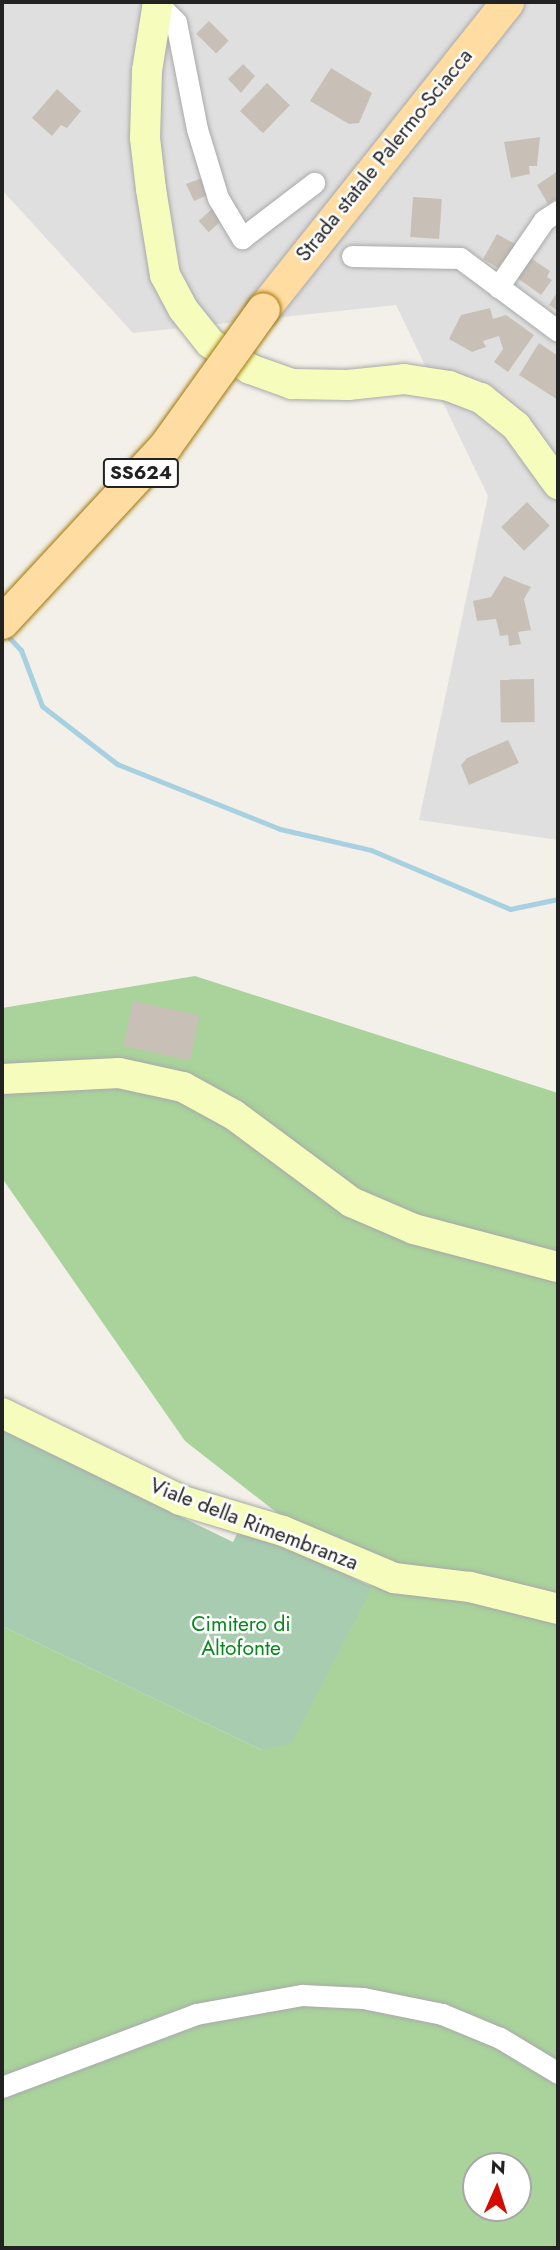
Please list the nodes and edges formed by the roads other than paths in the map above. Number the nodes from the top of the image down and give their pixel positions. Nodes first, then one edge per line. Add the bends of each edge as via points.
1 (507, 2) edge
2 (158, 3) edge
3 (314, 183) dead end
4 (558, 211) edge
5 (352, 256) dead end
6 (498, 286) junction
7 (558, 331) edge
8 (558, 484) edge
9 (2, 622) edge
10 (2, 1079) edge
11 (558, 1267) edge
12 (2, 1413) edge
13 (558, 1609) edge
14 (558, 2073) edge
15 (2, 2087) edge

1 - 9 main road, Strada statale Palermo-Sciacca / SS624, bridge via 263,309 165,446
2 - 3 street via 176,22 197,129 218,198 242,238
2 - 8 street via 145,138 151,189 165,275 209,343 250,369 292,384 348,386 404,379 449,386 481,398 516,426
4 - 6 street via 544,220
5 - 6 street via 460,258
6 - 7 street
10 - 11 street via 119,1073 183,1087 234,1115 351,1202 414,1229
12 - 13 street, Viale della Rimembranza via 180,1500 283,1531 394,1578 470,1587
14 - 15 street via 500,2038 442,2014 363,1998 302,1995 196,2014

